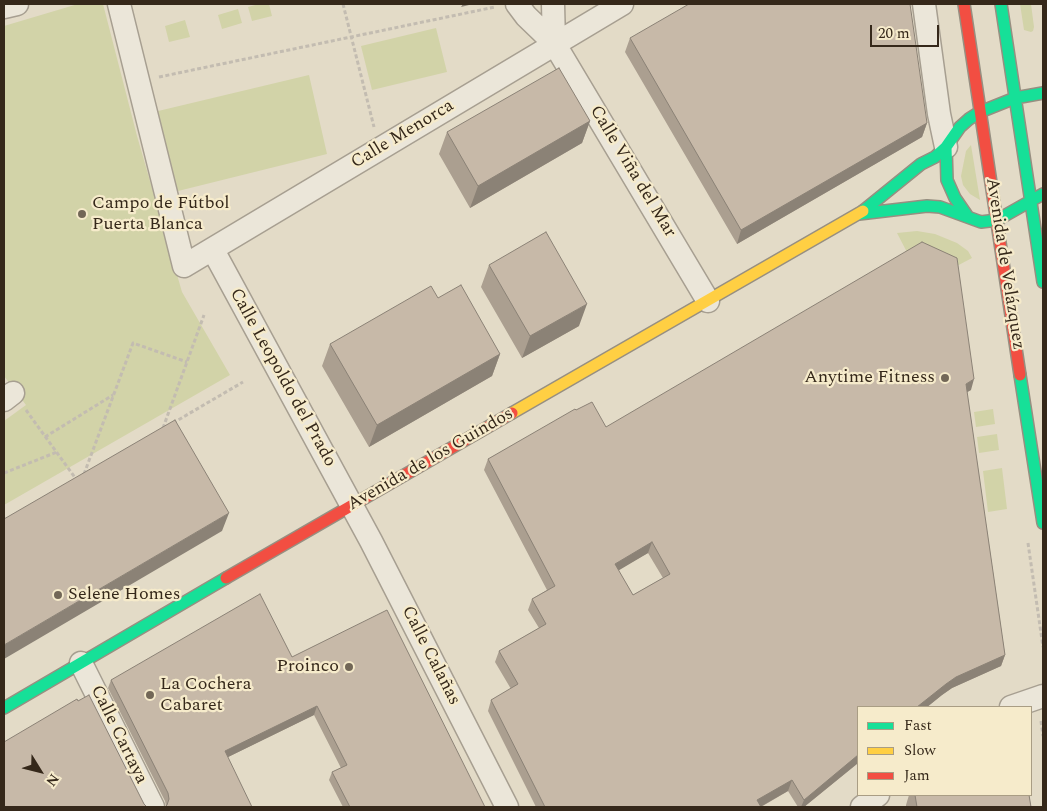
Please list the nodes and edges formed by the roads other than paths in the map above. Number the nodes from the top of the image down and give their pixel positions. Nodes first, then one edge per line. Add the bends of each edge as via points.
1 (17, 4) edge
2 (119, 4) edge
3 (553, 4) edge
4 (622, 4) edge
5 (924, 4) edge
6 (964, 4) edge
7 (1001, 4) edge
8 (508, 5) edge
9 (4, 7) edge
10 (554, 43) junction
11 (1043, 93) edge
12 (1015, 98) junction
13 (980, 112) junction
14 (946, 147) junction
15 (1043, 194) edge
16 (1032, 201) junction
17 (859, 214) junction
18 (968, 217) junction
19 (997, 220) junction
20 (213, 250) junction
21 (1043, 282) edge
22 (708, 301) junction
23 (352, 506) junction
24 (1043, 524) edge
25 (82, 663) junction
26 (1043, 696) edge
27 (1013, 706) edge
28 (4, 708) edge
29 (877, 796) edge
30 (153, 807) edge
31 (507, 807) edge
32 (862, 807) edge

1 - 9 street
2 - 20 street, Calle Menorca via 184,266
3 - 10 street, Calle Viña del Mar
4 - 10 street, Calle Menorca
5 - 14 street
6 - 13 main road, Avenida de Velázquez
7 - 12 main road, Avenida de Velázquez
8 - 10 street, Calle Viña del Mar via 526,16
10 - 20 street, Calle Menorca
10 - 22 street, Calle Viña del Mar
11 - 12 main road
12 - 13 main road
12 - 16 main road, Avenida de Velázquez
13 - 14 main road via 960,126
13 - 19 main road, Avenida de Velázquez
14 - 17 main road, Avenida de los Guindos
14 - 18 main road via 947,180
15 - 16 main road
16 - 19 main road
16 - 21 main road, Avenida de Velázquez
17 - 18 main road, Avenida de los Guindos via 934,206
17 - 22 main road, Avenida de los Guindos
18 - 19 main road, Avenida de los Guindos via 981,222
19 - 24 main road, Avenida de Velázquez
20 - 23 street, Calle Leopoldo del Prado
22 - 23 main road, Avenida de los Guindos
23 - 25 main road, Avenida de los Guindos
23 - 31 street, Calle Calañas
25 - 28 main road, Avenida de los Guindos
25 - 30 street, Calle Cartaya
26 - 27 street
29 - 32 street

